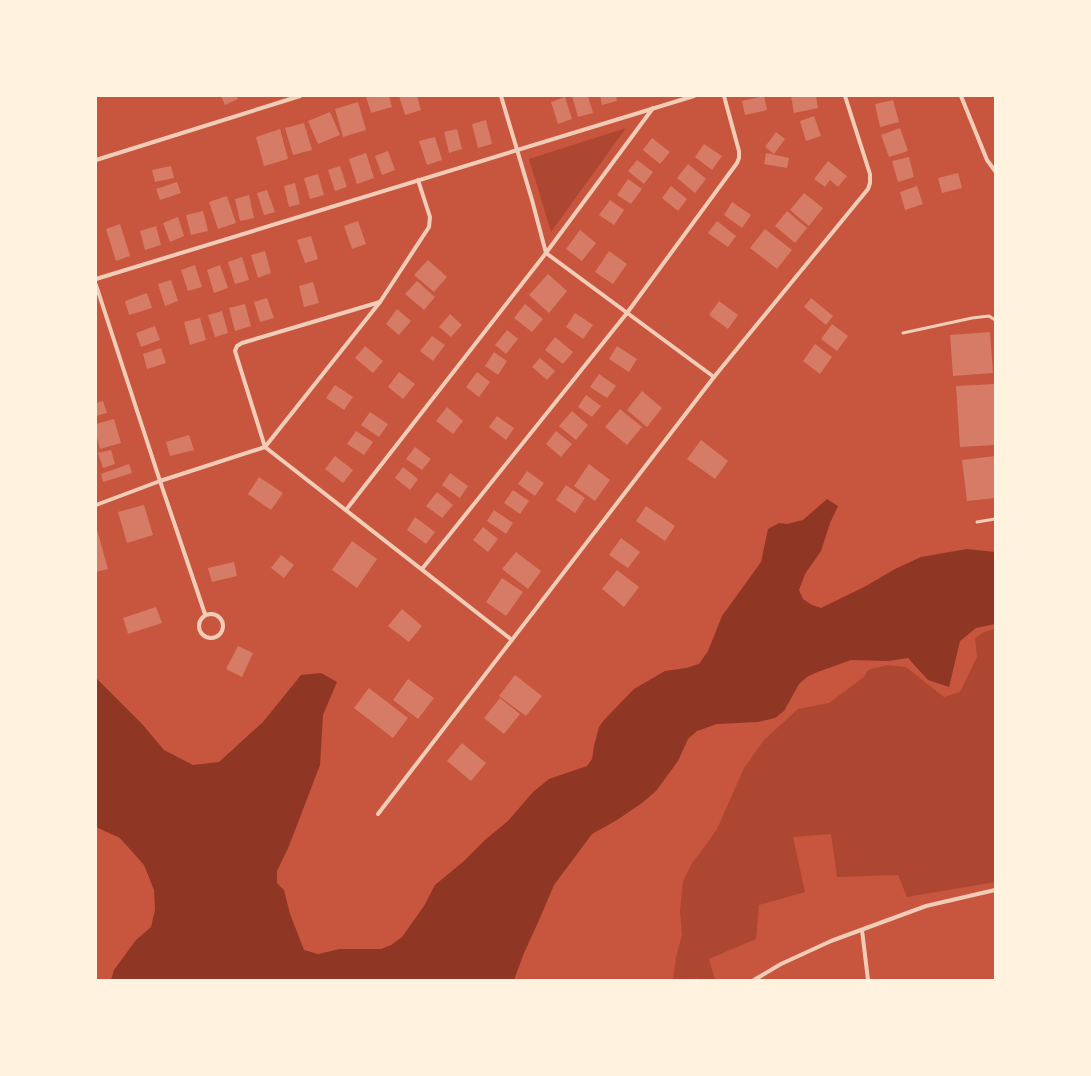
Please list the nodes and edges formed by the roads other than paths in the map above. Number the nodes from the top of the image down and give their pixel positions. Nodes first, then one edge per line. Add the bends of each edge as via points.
1 (300, 96) edge
2 (501, 96) edge
3 (694, 96) edge
4 (724, 96) edge
5 (845, 96) edge
6 (961, 96) edge
7 (653, 108) junction
8 (518, 150) junction
9 (96, 160) edge
10 (995, 171) edge
11 (418, 180) junction
12 (546, 253) junction
13 (96, 279) edge
14 (96, 285) edge
15 (380, 302) junction
16 (627, 313) junction
17 (995, 320) edge
18 (903, 333) dead end
19 (714, 378) junction
20 (265, 447) junction
21 (160, 481) junction
22 (96, 505) edge
23 (346, 510) junction
24 (995, 519) edge
25 (977, 522) dead end
26 (422, 569) junction
27 (205, 614) junction
28 (512, 640) junction
29 (378, 814) dead end
30 (995, 890) edge
31 (862, 930) junction
32 (754, 980) edge
33 (868, 980) edge

1 - 9 street
2 - 8 street
3 - 7 street
4 - 16 street via 739,158
5 - 19 street via 870,174 868,189
6 - 10 street via 987,160
7 - 8 street
7 - 12 street
8 - 11 street
8 - 12 street
11 - 13 street
11 - 15 street via 430,222
12 - 16 street
12 - 23 street
14 - 21 street
15 - 20 street
15 - 20 street via 237,346 235,351
16 - 19 street
16 - 26 street
17 - 18 lane via 989,316 972,318
19 - 28 street
20 - 21 street
20 - 23 street
21 - 22 street
21 - 27 street
23 - 26 street
24 - 25 lane
26 - 28 street
27 - 27 street via 215,614 222,620 222,630 216,637 206,637 199,631 199,621
28 - 29 street
30 - 31 street via 926,906
31 - 32 street via 831,941
31 - 33 street

